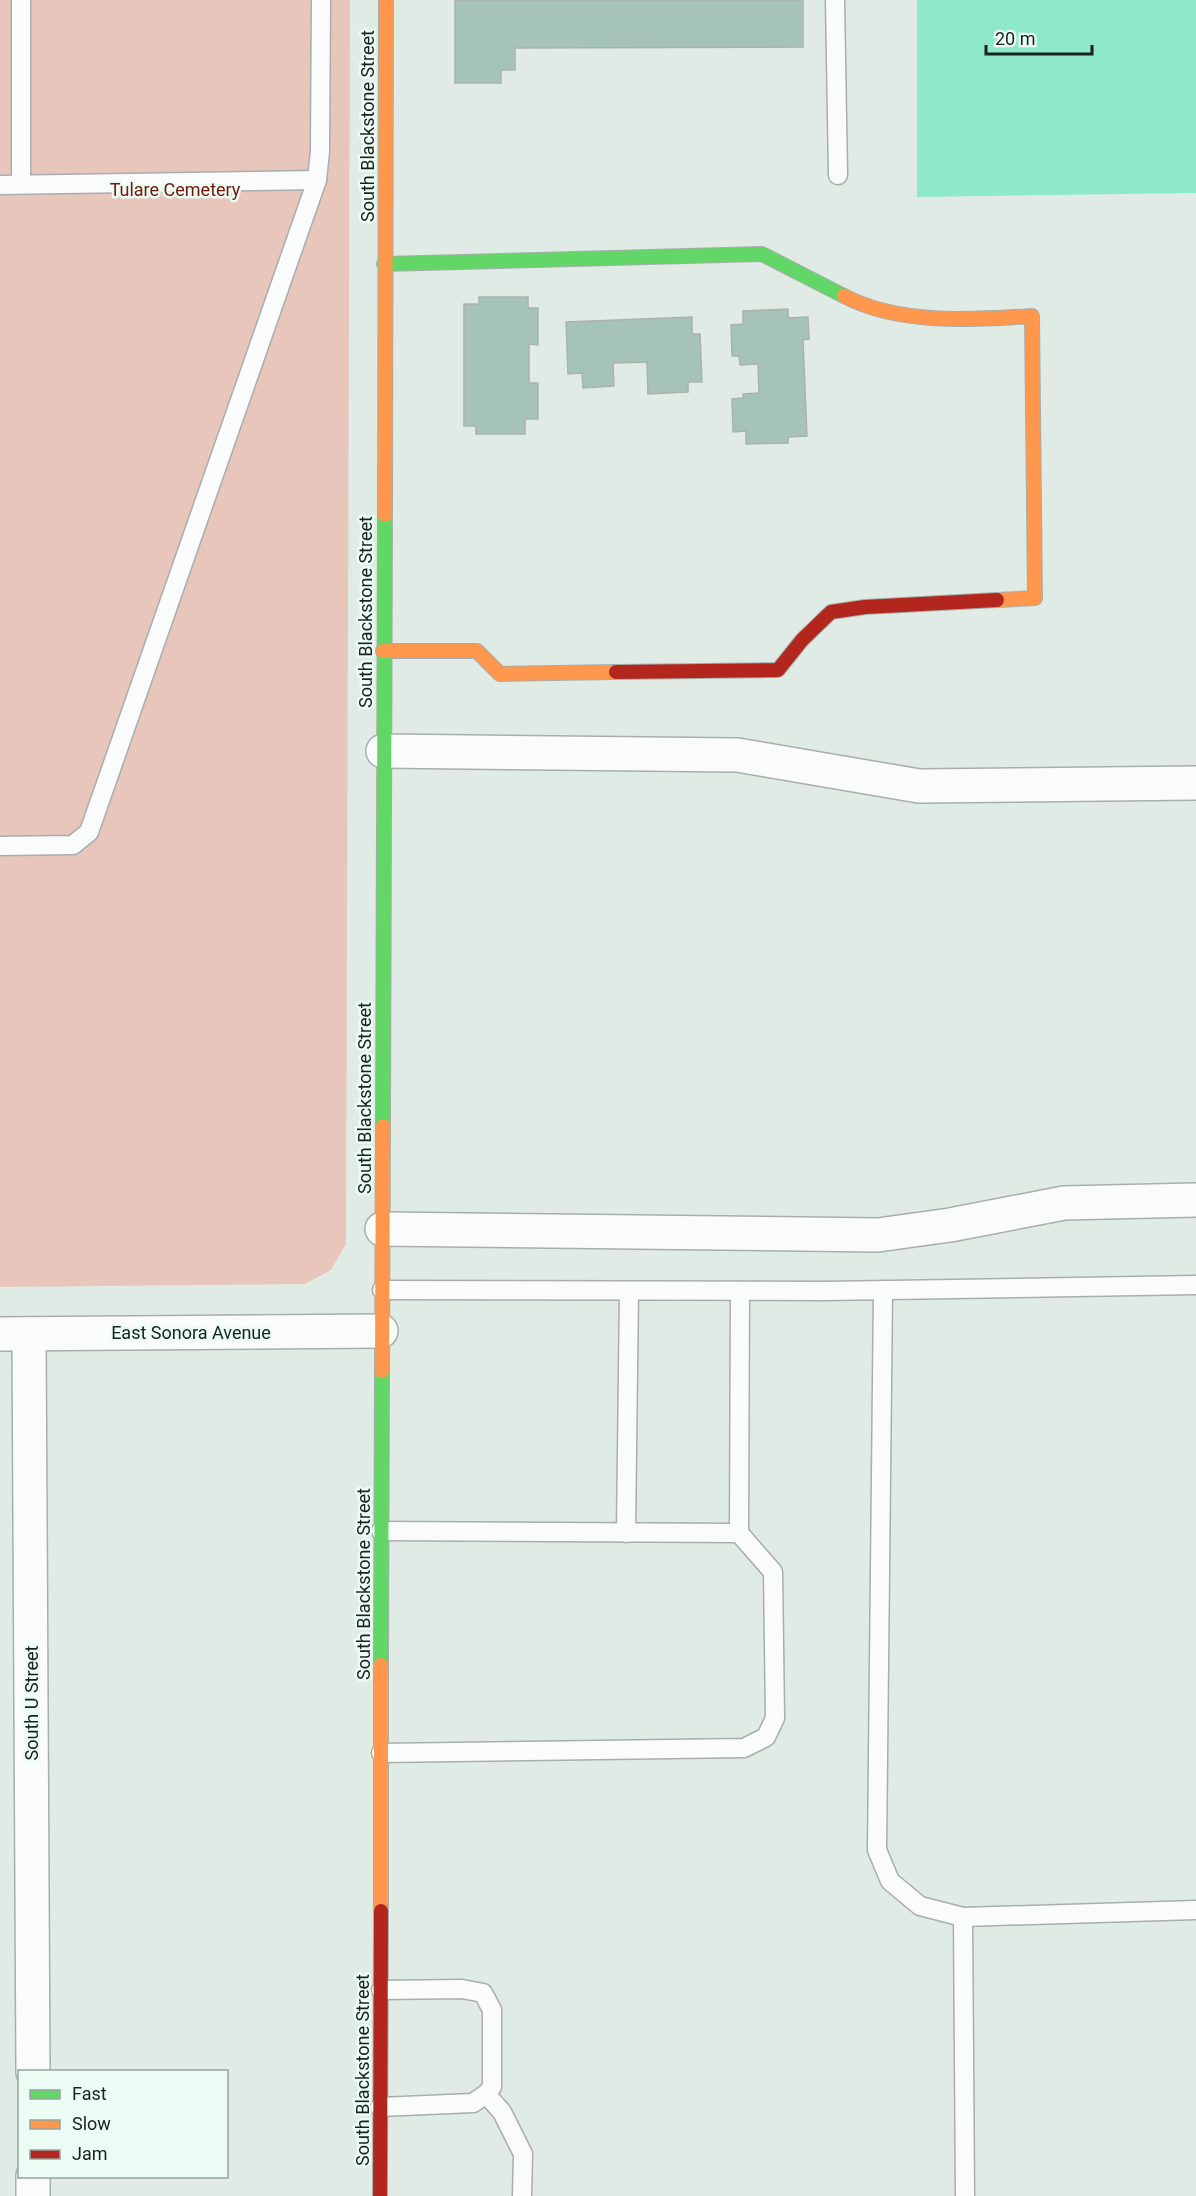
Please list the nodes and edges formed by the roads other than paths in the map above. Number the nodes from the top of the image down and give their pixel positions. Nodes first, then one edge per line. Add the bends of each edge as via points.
1 (21, 0) edge
2 (321, 0) edge
3 (386, 0) edge
4 (835, 0) edge
5 (838, 175) dead end
6 (317, 180) junction
7 (21, 184) junction
8 (0, 185) edge
9 (384, 264) junction
10 (383, 651) junction
11 (383, 751) junction
12 (1196, 783) edge
13 (0, 846) edge
14 (1196, 1200) edge
15 (382, 1229) junction
16 (1196, 1285) edge
17 (382, 1290) junction
18 (883, 1290) junction
19 (629, 1291) junction
20 (740, 1291) junction
21 (381, 1331) junction
22 (14, 1334) edge
23 (381, 1531) junction
24 (626, 1533) junction
25 (739, 1533) junction
26 (381, 1753) junction
27 (1196, 1910) edge
28 (963, 1917) junction
29 (381, 1990) junction
30 (33, 2070) edge
31 (486, 2094) junction
32 (380, 2107) junction
33 (33, 2178) edge
34 (33, 2196) edge
35 (380, 2196) edge
36 (522, 2196) edge
37 (965, 2196) edge

1 - 7 lane
2 - 6 lane
3 - 9 main road, South Blackstone Street
4 - 5 lane
6 - 7 lane
6 - 13 lane via 89,832 73,845
7 - 8 lane
9 - 10 main road, South Blackstone Street
9 - 10 main road via 762,254 863,306 908,316 1032,316 1035,598 831,612 778,670 500,674 477,651
10 - 11 main road, South Blackstone Street
11 - 12 street via 736,755 919,786
11 - 15 main road, South Blackstone Street
14 - 15 street via 1064,1203 878,1235
15 - 17 main road, South Blackstone Street
16 - 18 lane
17 - 19 lane
17 - 21 main road, South Blackstone Street
18 - 20 lane
18 - 28 lane via 877,1850 890,1881 920,1906
19 - 20 lane
19 - 24 lane
20 - 25 lane
21 - 22 street, East Sonora Avenue
21 - 23 main road, South Blackstone Street
22 - 30 street, South U Street
23 - 24 lane
23 - 26 main road, South Blackstone Street
24 - 25 lane
25 - 26 lane via 773,1572 775,1718 766,1737 744,1748
26 - 29 main road, South Blackstone Street
27 - 28 lane
28 - 37 lane
29 - 31 lane via 462,1989 483,1993 492,2010 492,2087
29 - 32 main road, South Blackstone Street
31 - 32 lane via 473,2103
31 - 36 lane via 502,2112 523,2154
32 - 35 main road, South Blackstone Street
33 - 34 street

